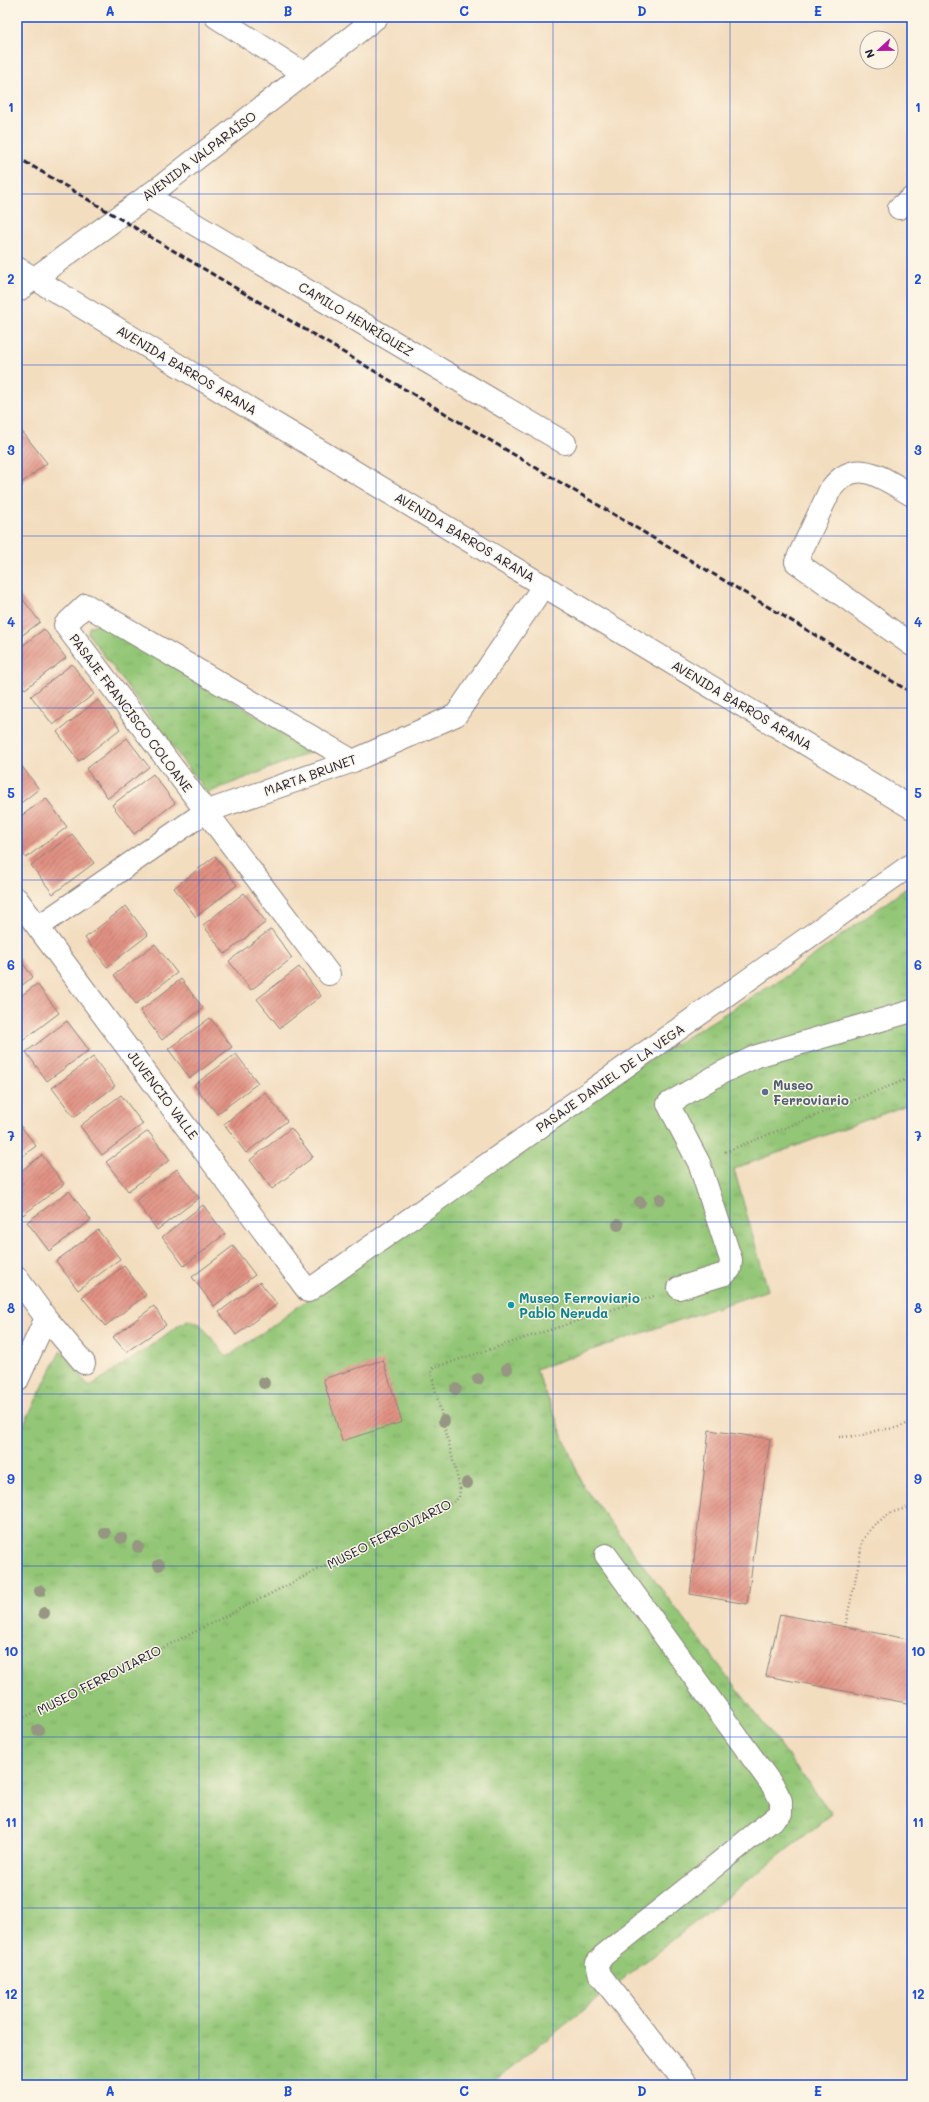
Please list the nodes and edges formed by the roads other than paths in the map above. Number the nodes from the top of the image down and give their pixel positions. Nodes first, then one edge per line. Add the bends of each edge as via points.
1 (216, 17) edge
2 (377, 17) edge
3 (305, 74) junction
4 (147, 196) junction
5 (22, 279) edge
6 (565, 443) dead end
7 (912, 495) edge
8 (544, 585) junction
9 (912, 645) edge
10 (352, 761) junction
11 (912, 808) edge
12 (205, 812) junction
13 (912, 864) edge
14 (17, 899) edge
15 (38, 927) junction
16 (329, 974) dead end
17 (912, 1011) edge
18 (17, 1278) edge
19 (678, 1288) road end
20 (308, 1292) joint
21 (46, 1318) junction
22 (84, 1363) dead end
23 (17, 1381) edge
24 (606, 1555) dead end
25 (687, 2085) edge

1 - 3 street
2 - 3 street, AVENIDA VALPARAÍSO
3 - 4 street, AVENIDA VALPARAÍSO
4 - 5 street, AVENIDA VALPARAÍSO
4 - 6 street, CAMILO HENRÍQUEZ
5 - 8 street, AVENIDA BARROS ARANA
7 - 9 street via 872,473 864,471 846,474 837,480 830,490 796,562
8 - 10 street, MARTA BRUNET via 456,714
8 - 11 street, AVENIDA BARROS ARANA
10 - 12 street, MARTA BRUNET
10 - 12 street, PASAJE FRANCISCO COLOANE via 86,605 65,625
12 - 15 street, MARTA BRUNET
12 - 16 street, PASAJE FRANCISCO COLOANE
13 - 20 street, PASAJE DANIEL DE LA VEGA
14 - 15 street, JUVENCIO VALLE
15 - 20 street, JUVENCIO VALLE
17 - 19 street via 757,1056 721,1073 668,1104 699,1163 731,1260 730,1270 725,1274
18 - 21 street
21 - 22 street
21 - 23 street
24 - 25 street via 775,1789 781,1801 781,1813 597,1963 600,1975

